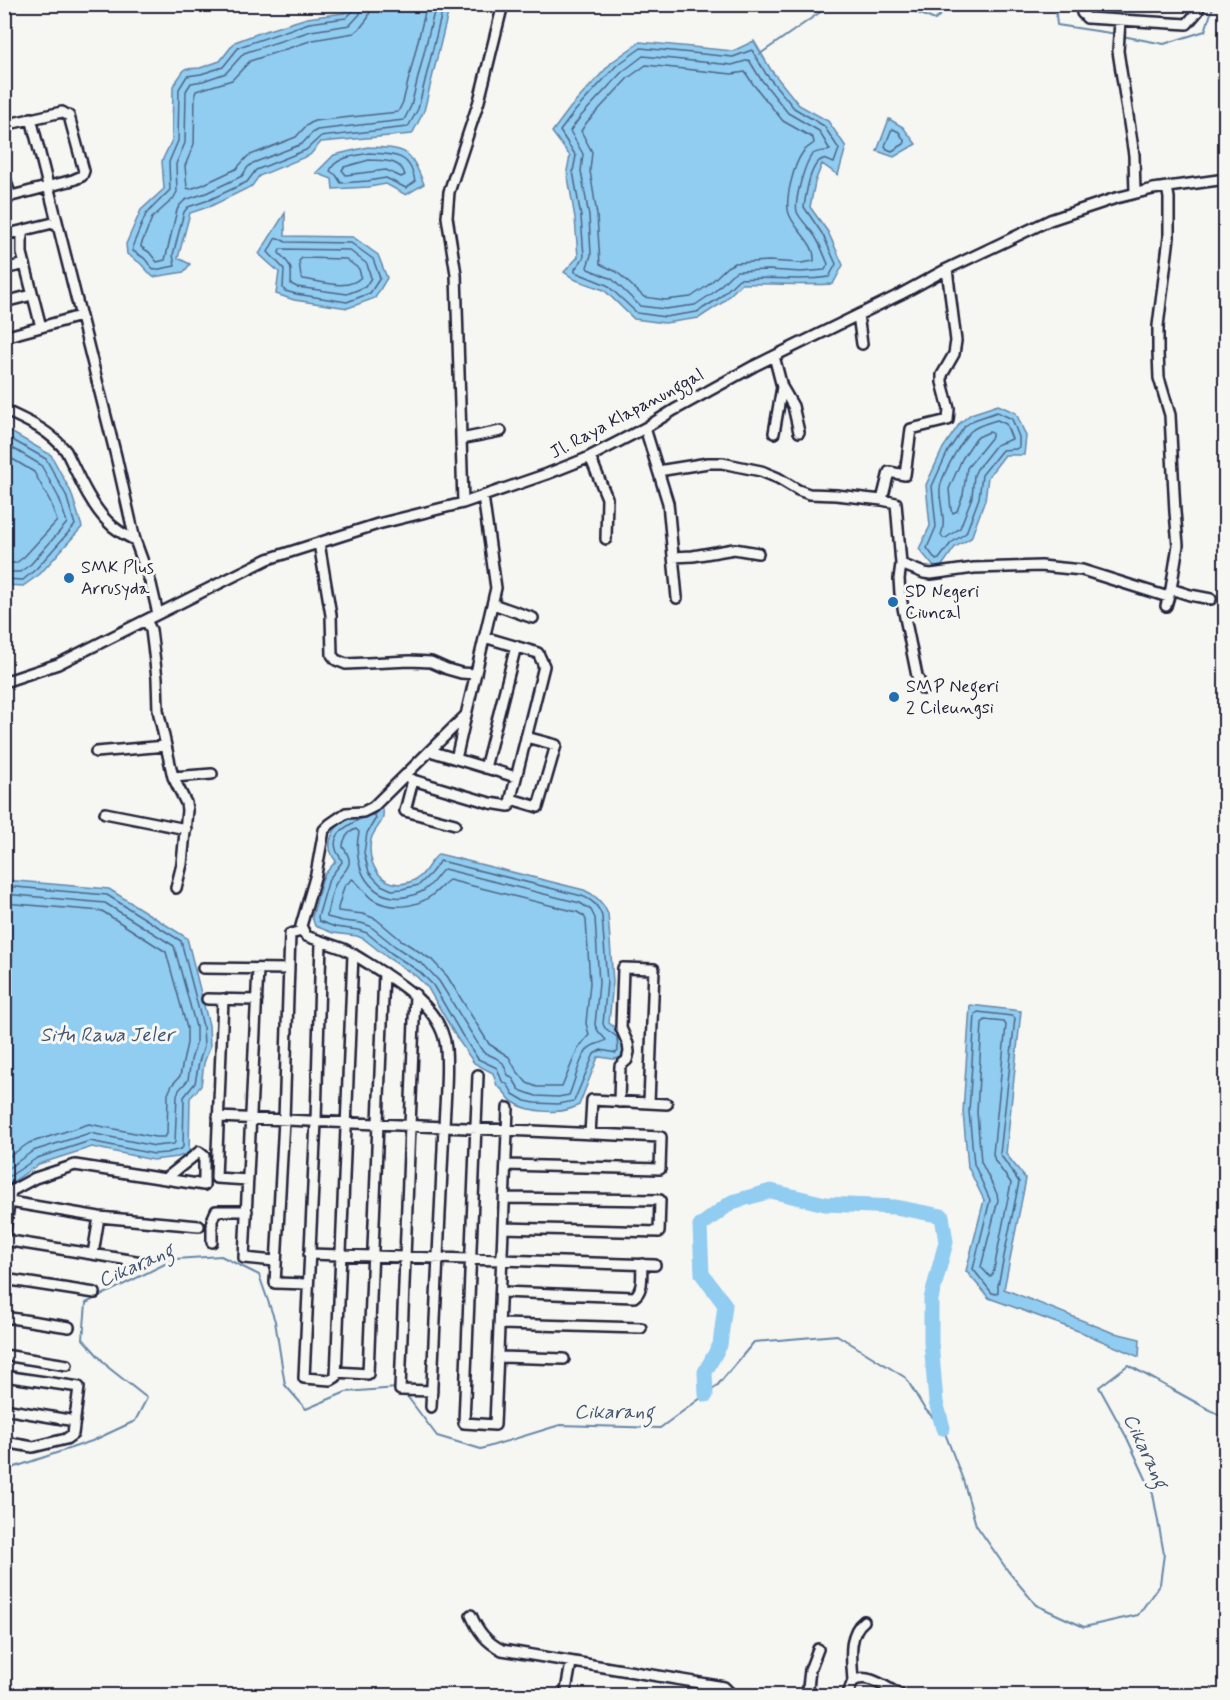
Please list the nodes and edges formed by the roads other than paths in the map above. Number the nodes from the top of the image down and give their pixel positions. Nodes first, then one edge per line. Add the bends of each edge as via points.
1 (503, 4) edge
2 (1081, 4) edge
3 (1200, 7) edge
4 (1120, 24) junction
5 (31, 118) junction
6 (4, 125) edge
7 (4, 175) edge
8 (1226, 179) edge
9 (48, 187) junction
10 (1167, 187) junction
11 (1136, 193) junction
12 (8, 198) edge
13 (57, 222) junction
14 (22, 231) junction
15 (4, 235) edge
16 (25, 264) junction
17 (4, 269) edge
18 (947, 269) junction
19 (32, 295) junction
20 (4, 302) edge
21 (858, 315) junction
22 (80, 316) junction
23 (41, 327) junction
24 (4, 337) edge
25 (862, 344) dead end
26 (774, 356) junction
27 (782, 387) junction
28 (4, 410) edge
29 (645, 428) junction
30 (501, 431) dead end
31 (799, 432) dead end
32 (774, 433) dead end
33 (460, 439) junction
34 (585, 459) junction
35 (658, 471) junction
36 (483, 496) junction
37 (882, 500) junction
38 (463, 502) junction
39 (606, 539) dead end
40 (135, 540) junction
41 (319, 543) junction
42 (758, 553) dead end
43 (673, 557) junction
44 (901, 564) junction
45 (1168, 597) junction
46 (677, 598) dead end
47 (1211, 599) dead end
48 (493, 604) junction
49 (158, 614) junction
50 (533, 618) dead end
51 (146, 620) junction
52 (484, 637) junction
53 (516, 646) junction
54 (476, 674) junction
55 (4, 682) edge
56 (923, 689) dead end
57 (466, 715) junction
58 (526, 737) junction
59 (166, 746) junction
60 (430, 751) junction
61 (96, 752) dead end
62 (456, 759) junction
63 (485, 768) junction
64 (212, 774) dead end
65 (173, 777) junction
66 (516, 777) junction
67 (409, 778) junction
68 (511, 799) junction
69 (105, 813) dead end
70 (455, 824) dead end
71 (186, 829) junction
72 (176, 888) dead end
73 (302, 931) junction
74 (321, 941) junction
75 (353, 954) junction
76 (203, 968) dead end
77 (258, 969) junction
78 (289, 969) junction
79 (384, 973) junction
80 (415, 994) junction
81 (207, 999) dead end
82 (223, 999) junction
83 (256, 1000) junction
84 (478, 1075) dead end
85 (619, 1102) junction
86 (650, 1103) junction
87 (667, 1104) dead end
88 (508, 1108) dead end
89 (218, 1117) junction
90 (251, 1119) junction
91 (284, 1120) junction
92 (316, 1121) junction
93 (347, 1123) junction
94 (378, 1124) junction
95 (410, 1125) junction
96 (444, 1127) junction
97 (476, 1128) junction
98 (507, 1130) junction
99 (590, 1134) junction
100 (506, 1165) junction
101 (165, 1179) junction
102 (248, 1180) junction
103 (8, 1197) edge
104 (505, 1198) junction
105 (247, 1211) junction
106 (99, 1217) junction
107 (6, 1219) edge
108 (199, 1226) dead end
109 (503, 1228) junction
110 (5, 1234) edge
111 (212, 1242) dead end
112 (93, 1254) junction
113 (309, 1254) junction
114 (341, 1255) junction
115 (373, 1256) junction
116 (405, 1258) junction
117 (438, 1259) junction
118 (470, 1260) junction
119 (276, 1261) junction
120 (502, 1261) junction
121 (142, 1262) dead end
122 (642, 1264) junction
123 (655, 1265) dead end
124 (4, 1279) edge
125 (308, 1284) junction
126 (501, 1292) junction
127 (95, 1293) dead end
128 (4, 1317) edge
129 (499, 1324) junction
130 (69, 1328) dead end
131 (641, 1328) dead end
132 (4, 1354) edge
133 (498, 1356) junction
134 (564, 1359) dead end
135 (67, 1365) dead end
136 (336, 1372) junction
137 (4, 1376) edge
138 (432, 1391) junction
139 (431, 1407) dead end
140 (4, 1409) edge
141 (75, 1421) junction
142 (4, 1442) edge
143 (471, 1615) dead end
144 (864, 1621) dead end
145 (818, 1649) dead end
146 (571, 1663) junction
147 (853, 1681) junction
148 (565, 1695) edge
149 (734, 1695) edge
150 (807, 1695) edge
151 (847, 1695) edge
152 (903, 1695) edge

1 - 33 street via 449,192 447,217 456,274
2 - 4 street via 1087,18
3 - 4 street via 1187,24
4 - 11 street via 1118,51
5 - 6 street
5 - 9 street
5 - 9 street via 62,112 69,116 84,171 78,178
7 - 12 street
8 - 10 street, Jl. Raya Klapanunggal
9 - 12 street
9 - 13 street
10 - 11 street, Jl. Raya Klapanunggal
10 - 45 street via 1169,237 1158,352 1159,378 1170,414 1178,528
11 - 18 street, Jl. Raya Klapanunggal via 1050,220
13 - 14 street
13 - 22 street
14 - 15 street
14 - 16 street
16 - 17 street
16 - 19 street
18 - 21 street, Jl. Raya Klapanunggal
18 - 37 street via 956,341 954,354 942,375 950,409 948,420 911,429 905,475 889,472
19 - 20 street
19 - 23 street
21 - 25 street
21 - 26 street, Jl. Raya Klapanunggal
22 - 23 street
22 - 40 street
23 - 24 street
26 - 27 street
26 - 29 street, Jl. Raya Klapanunggal
27 - 31 street via 793,406
27 - 32 street
28 - 40 street via 47,431 66,451 106,521
29 - 34 street, Jl. Raya Klapanunggal
29 - 35 street
30 - 33 street
33 - 38 street
34 - 36 street, Jl. Raya Klapanunggal
34 - 39 street via 591,459 607,498
35 - 37 street via 722,463 761,471 809,494
35 - 43 street via 668,503
36 - 38 street, Jl. Raya Klapanunggal
36 - 48 street via 495,576
37 - 44 street via 897,506
38 - 41 street, Jl. Raya Klapanunggal
40 - 49 street
41 - 49 street, Jl. Raya Klapanunggal via 268,559
41 - 54 street via 336,660 346,664 431,662
42 - 43 street via 734,549
43 - 46 street
44 - 45 street via 931,574 985,567 1082,570
44 - 56 street via 900,593
45 - 47 street
48 - 50 street
48 - 52 street
49 - 51 street, Jl. Raya Klapanunggal
51 - 55 street, Jl. Raya Klapanunggal via 58,664
51 - 59 street via 151,630 158,710
52 - 53 street
52 - 54 street
53 - 58 street via 538,653 544,666
53 - 63 street
54 - 57 street
57 - 60 street
57 - 62 street
58 - 66 street
58 - 68 street via 556,745 538,807
59 - 61 street
59 - 65 street
60 - 62 street
60 - 67 street
62 - 63 street
63 - 66 street
64 - 65 street
65 - 71 street via 186,803
66 - 68 street
67 - 68 street via 490,803 509,806
67 - 70 street via 405,812
67 - 73 street via 373,807 346,813 324,830
69 - 71 street
71 - 72 street
73 - 74 street
73 - 78 street via 290,934
74 - 75 street
74 - 92 street
75 - 79 street
75 - 93 street
76 - 77 street
77 - 78 street
77 - 83 street
78 - 91 street
79 - 80 street
79 - 94 street
80 - 95 street
80 - 96 street via 435,1019 446,1047
81 - 82 street
82 - 83 street
82 - 89 street
83 - 90 street
84 - 97 street
85 - 86 street
85 - 86 street via 620,1066 627,1060 628,1052 621,1028 623,968 654,969
85 - 99 street via 592,1100
86 - 87 street
88 - 98 street
89 - 90 street
89 - 102 street via 216,1178
90 - 91 street
90 - 102 street
91 - 92 street
91 - 119 street
92 - 93 street
92 - 113 street
93 - 94 street
93 - 114 street
94 - 95 street
94 - 115 street
95 - 96 street
95 - 116 street
96 - 97 street
96 - 117 street
97 - 98 street
97 - 118 street
98 - 99 street
98 - 100 street
99 - 100 street via 661,1137 660,1169
100 - 104 street
101 - 101 street via 204,1185 204,1156 200,1152
101 - 103 street via 75,1165 35,1178
102 - 105 street
103 - 106 street
103 - 107 street
104 - 109 street
104 - 109 street via 660,1200 659,1232
105 - 111 street via 216,1211
105 - 119 street via 244,1258
106 - 108 street
106 - 112 street
107 - 110 street
109 - 120 street
110 - 112 street
112 - 121 street
113 - 114 street
113 - 125 street
114 - 115 street
114 - 136 street
115 - 116 street
115 - 136 street via 368,1374
116 - 117 street
116 - 138 street via 400,1390
117 - 118 street
117 - 138 street
118 - 120 street
118 - 133 street via 464,1423 495,1425
119 - 125 street via 275,1283
120 - 122 street
120 - 126 street
122 - 123 street
122 - 126 street via 641,1289 634,1297
124 - 127 street
125 - 136 street via 304,1378 331,1380
126 - 129 street
128 - 130 street
129 - 131 street
129 - 133 street
132 - 135 street
133 - 134 street
137 - 141 street via 79,1387
138 - 139 street
140 - 141 street
141 - 142 street via 73,1434 66,1439 33,1446
143 - 146 street via 489,1644
144 - 147 street via 853,1636
145 - 150 street
146 - 148 street
146 - 149 street via 724,1687
147 - 151 street
147 - 152 street via 862,1678 884,1684

